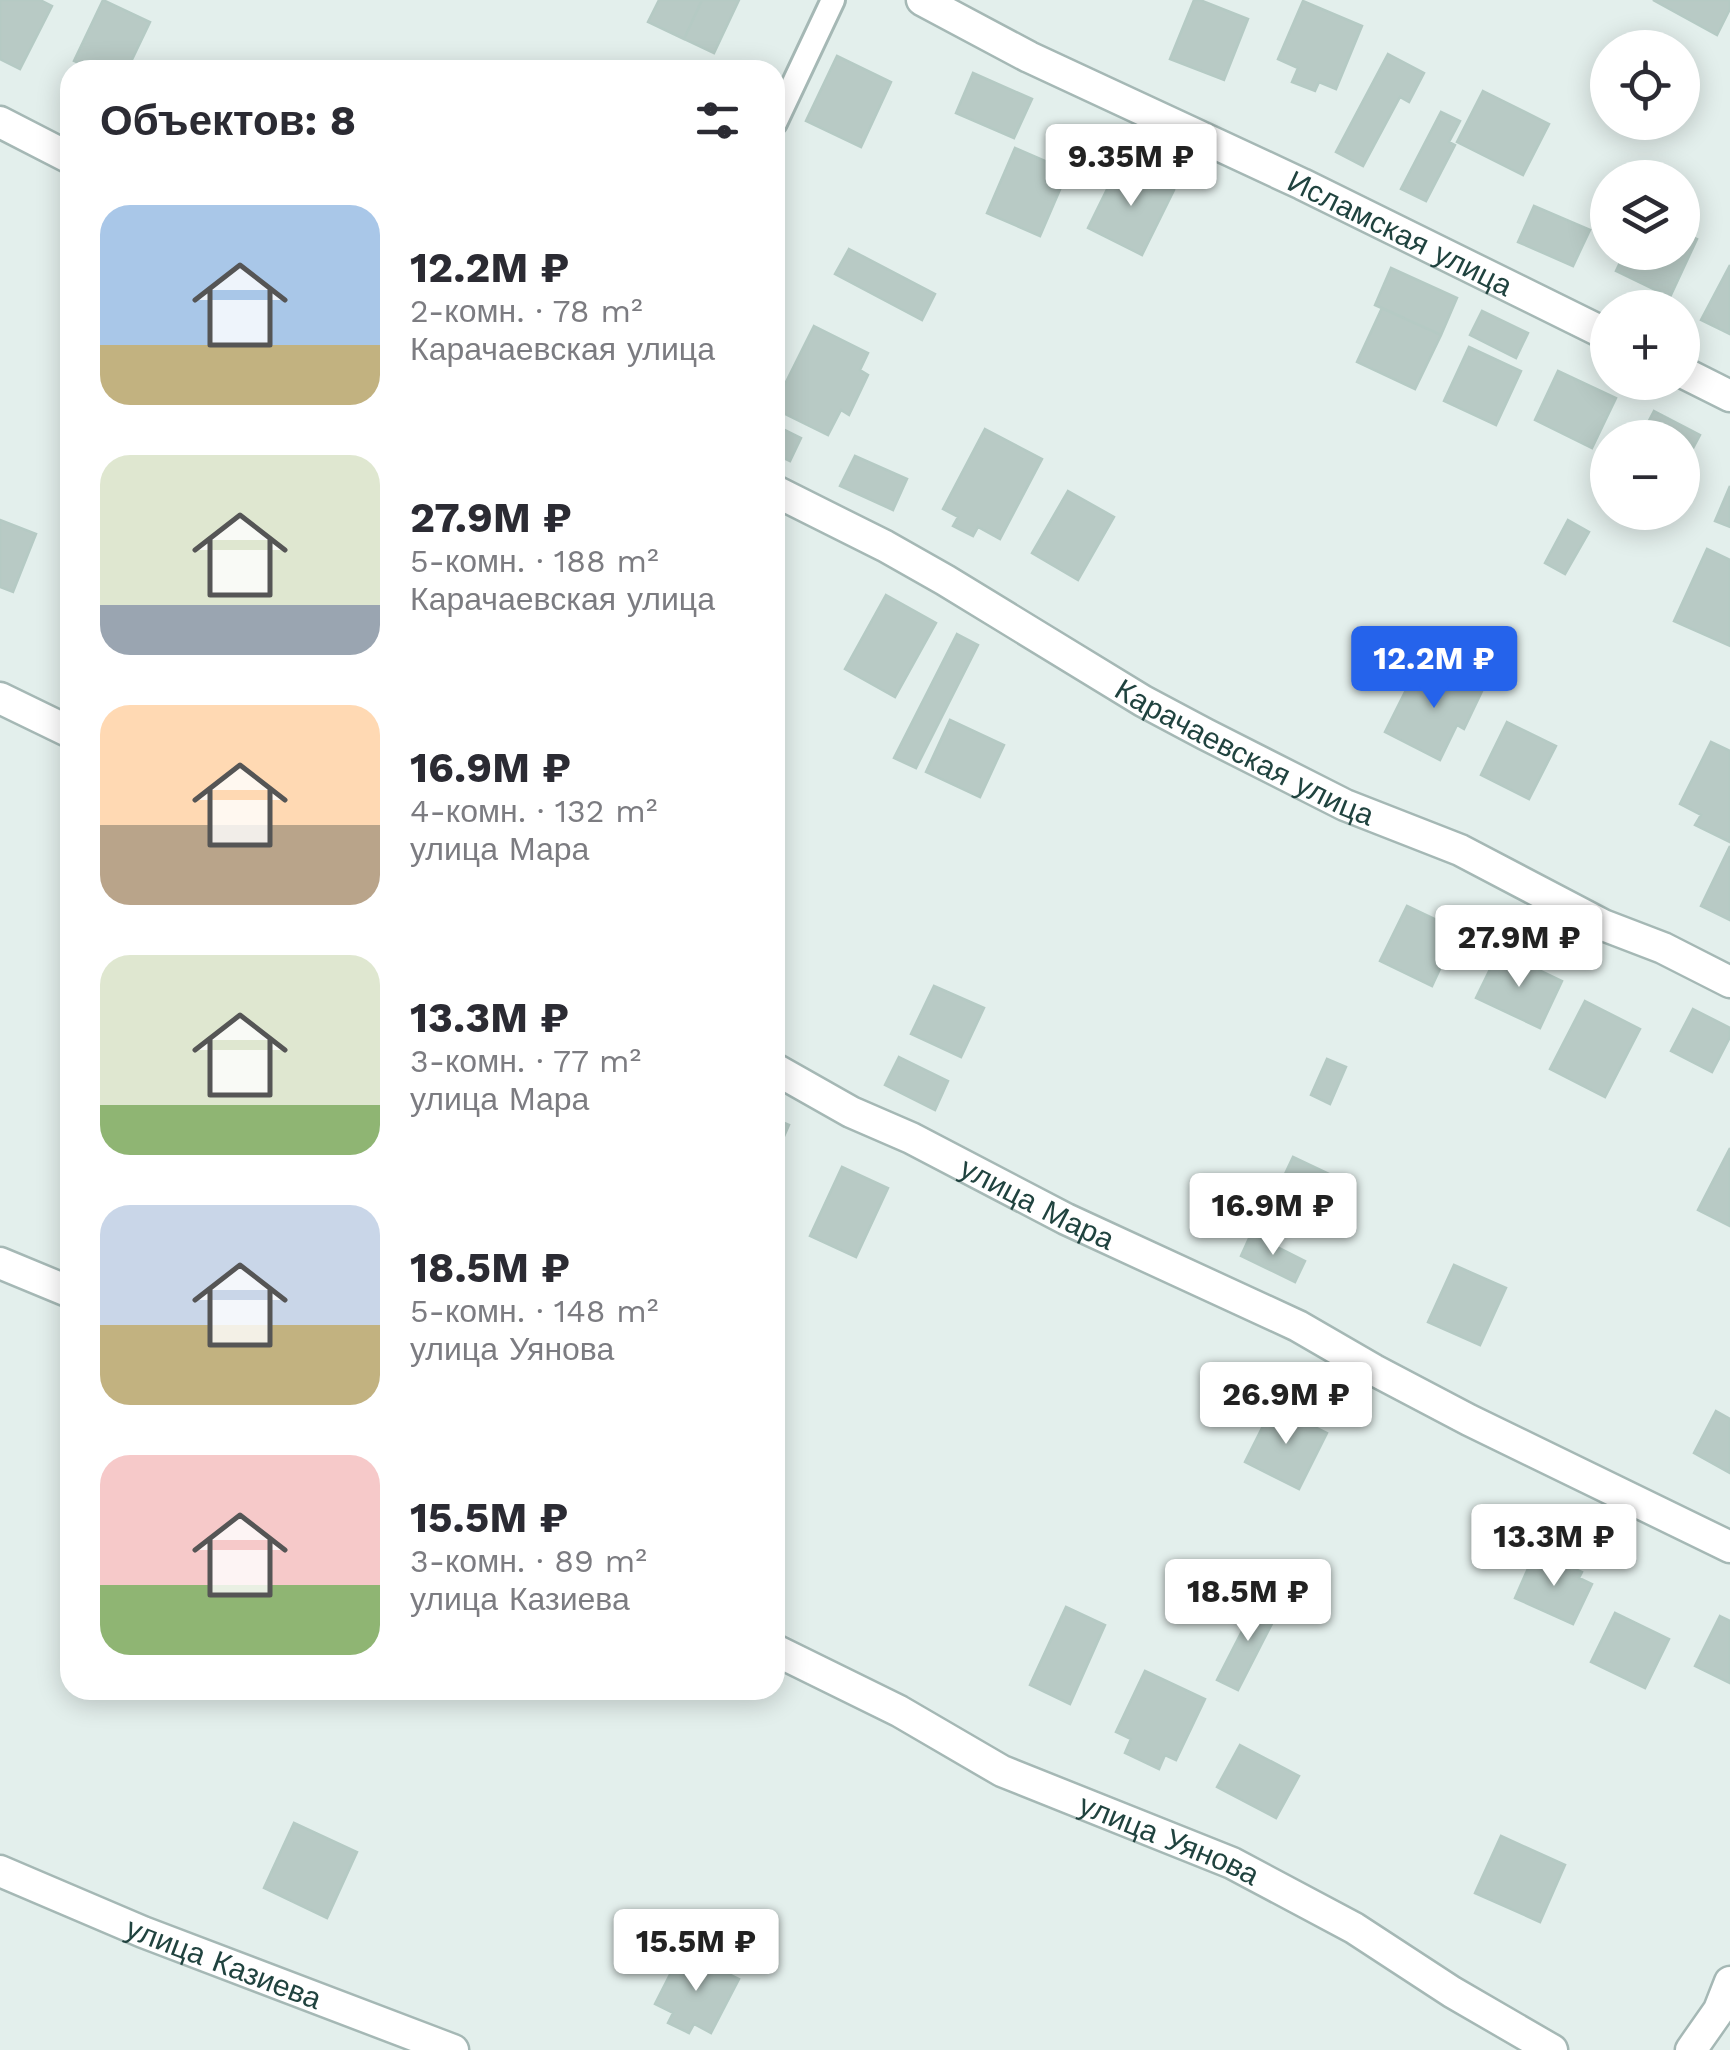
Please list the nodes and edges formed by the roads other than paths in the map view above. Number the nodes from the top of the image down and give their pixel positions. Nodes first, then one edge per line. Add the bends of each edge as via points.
1 (833, 0) edge
2 (922, 0) edge
3 (785, 102) edge
4 (0, 122) edge
5 (60, 153) edge
6 (1590, 326) edge
7 (1700, 381) edge
8 (1730, 396) edge
9 (785, 496) edge
10 (0, 698) edge
11 (60, 727) edge
12 (1730, 982) edge
13 (785, 1074) edge
14 (0, 1263) edge
15 (60, 1288) edge
16 (1730, 1547) edge
17 (785, 1655) edge
18 (0, 1871) edge
19 (1730, 1982) edge
20 (453, 2050) edge
21 (1552, 2050) edge
22 (1692, 2050) edge

1 - 3 lane
2 - 6 street, Исламская улица
4 - 5 street
7 - 8 street
9 - 12 street, Карачаевская улица via 930,571 1204,734
10 - 11 street
13 - 16 street, улица Мара
14 - 15 street
17 - 21 street, улица Уянова via 1002,1770 1232,1863 1354,1928
18 - 20 street, улица Казиева
19 - 22 street

